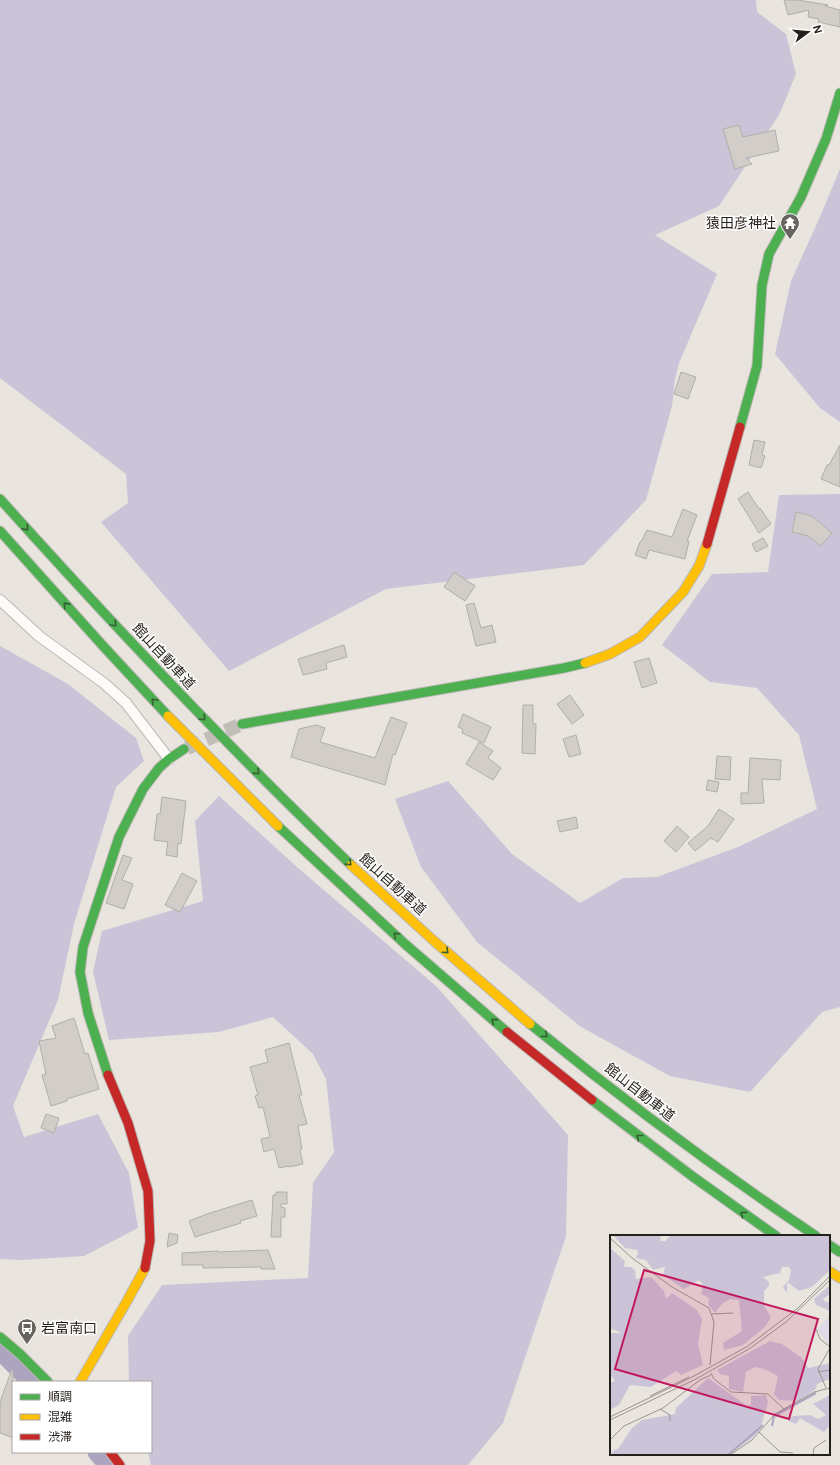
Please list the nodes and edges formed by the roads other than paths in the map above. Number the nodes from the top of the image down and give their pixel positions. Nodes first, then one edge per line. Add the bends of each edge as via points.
1 (840, 93) edge
2 (0, 499) edge
3 (0, 532) edge
4 (0, 600) edge
5 (242, 724) tunnel mouth
6 (184, 749) tunnel mouth
7 (169, 759) junction
8 (774, 1235) edge
9 (814, 1235) edge
10 (830, 1246) edge
11 (840, 1252) edge
12 (830, 1272) edge
13 (840, 1278) edge
14 (0, 1336) edge
15 (47, 1381) edge
16 (81, 1381) edge
17 (111, 1453) edge
18 (120, 1465) edge

1 - 5 main road via 826,139 801,197 770,254 762,285 757,366 699,566 683,592 654,624 640,637 610,654 564,668
2 -> 9 main road, 館山自動車道 via 229,745 376,888 477,979 569,1055 675,1137
8 -> 3 main road via 665,1157 558,1074 457,990 337,882 210,759
4 - 7 street via 39,636 126,702
6 - 7 main road
7 - 16 main road via 158,768 143,789 119,837 83,947 80,972 88,1013 105,1067 128,1123 148,1191 150,1241 145,1267
10 - 11 main road
12 - 13 main road
14 - 15 main road
17 - 18 main road

